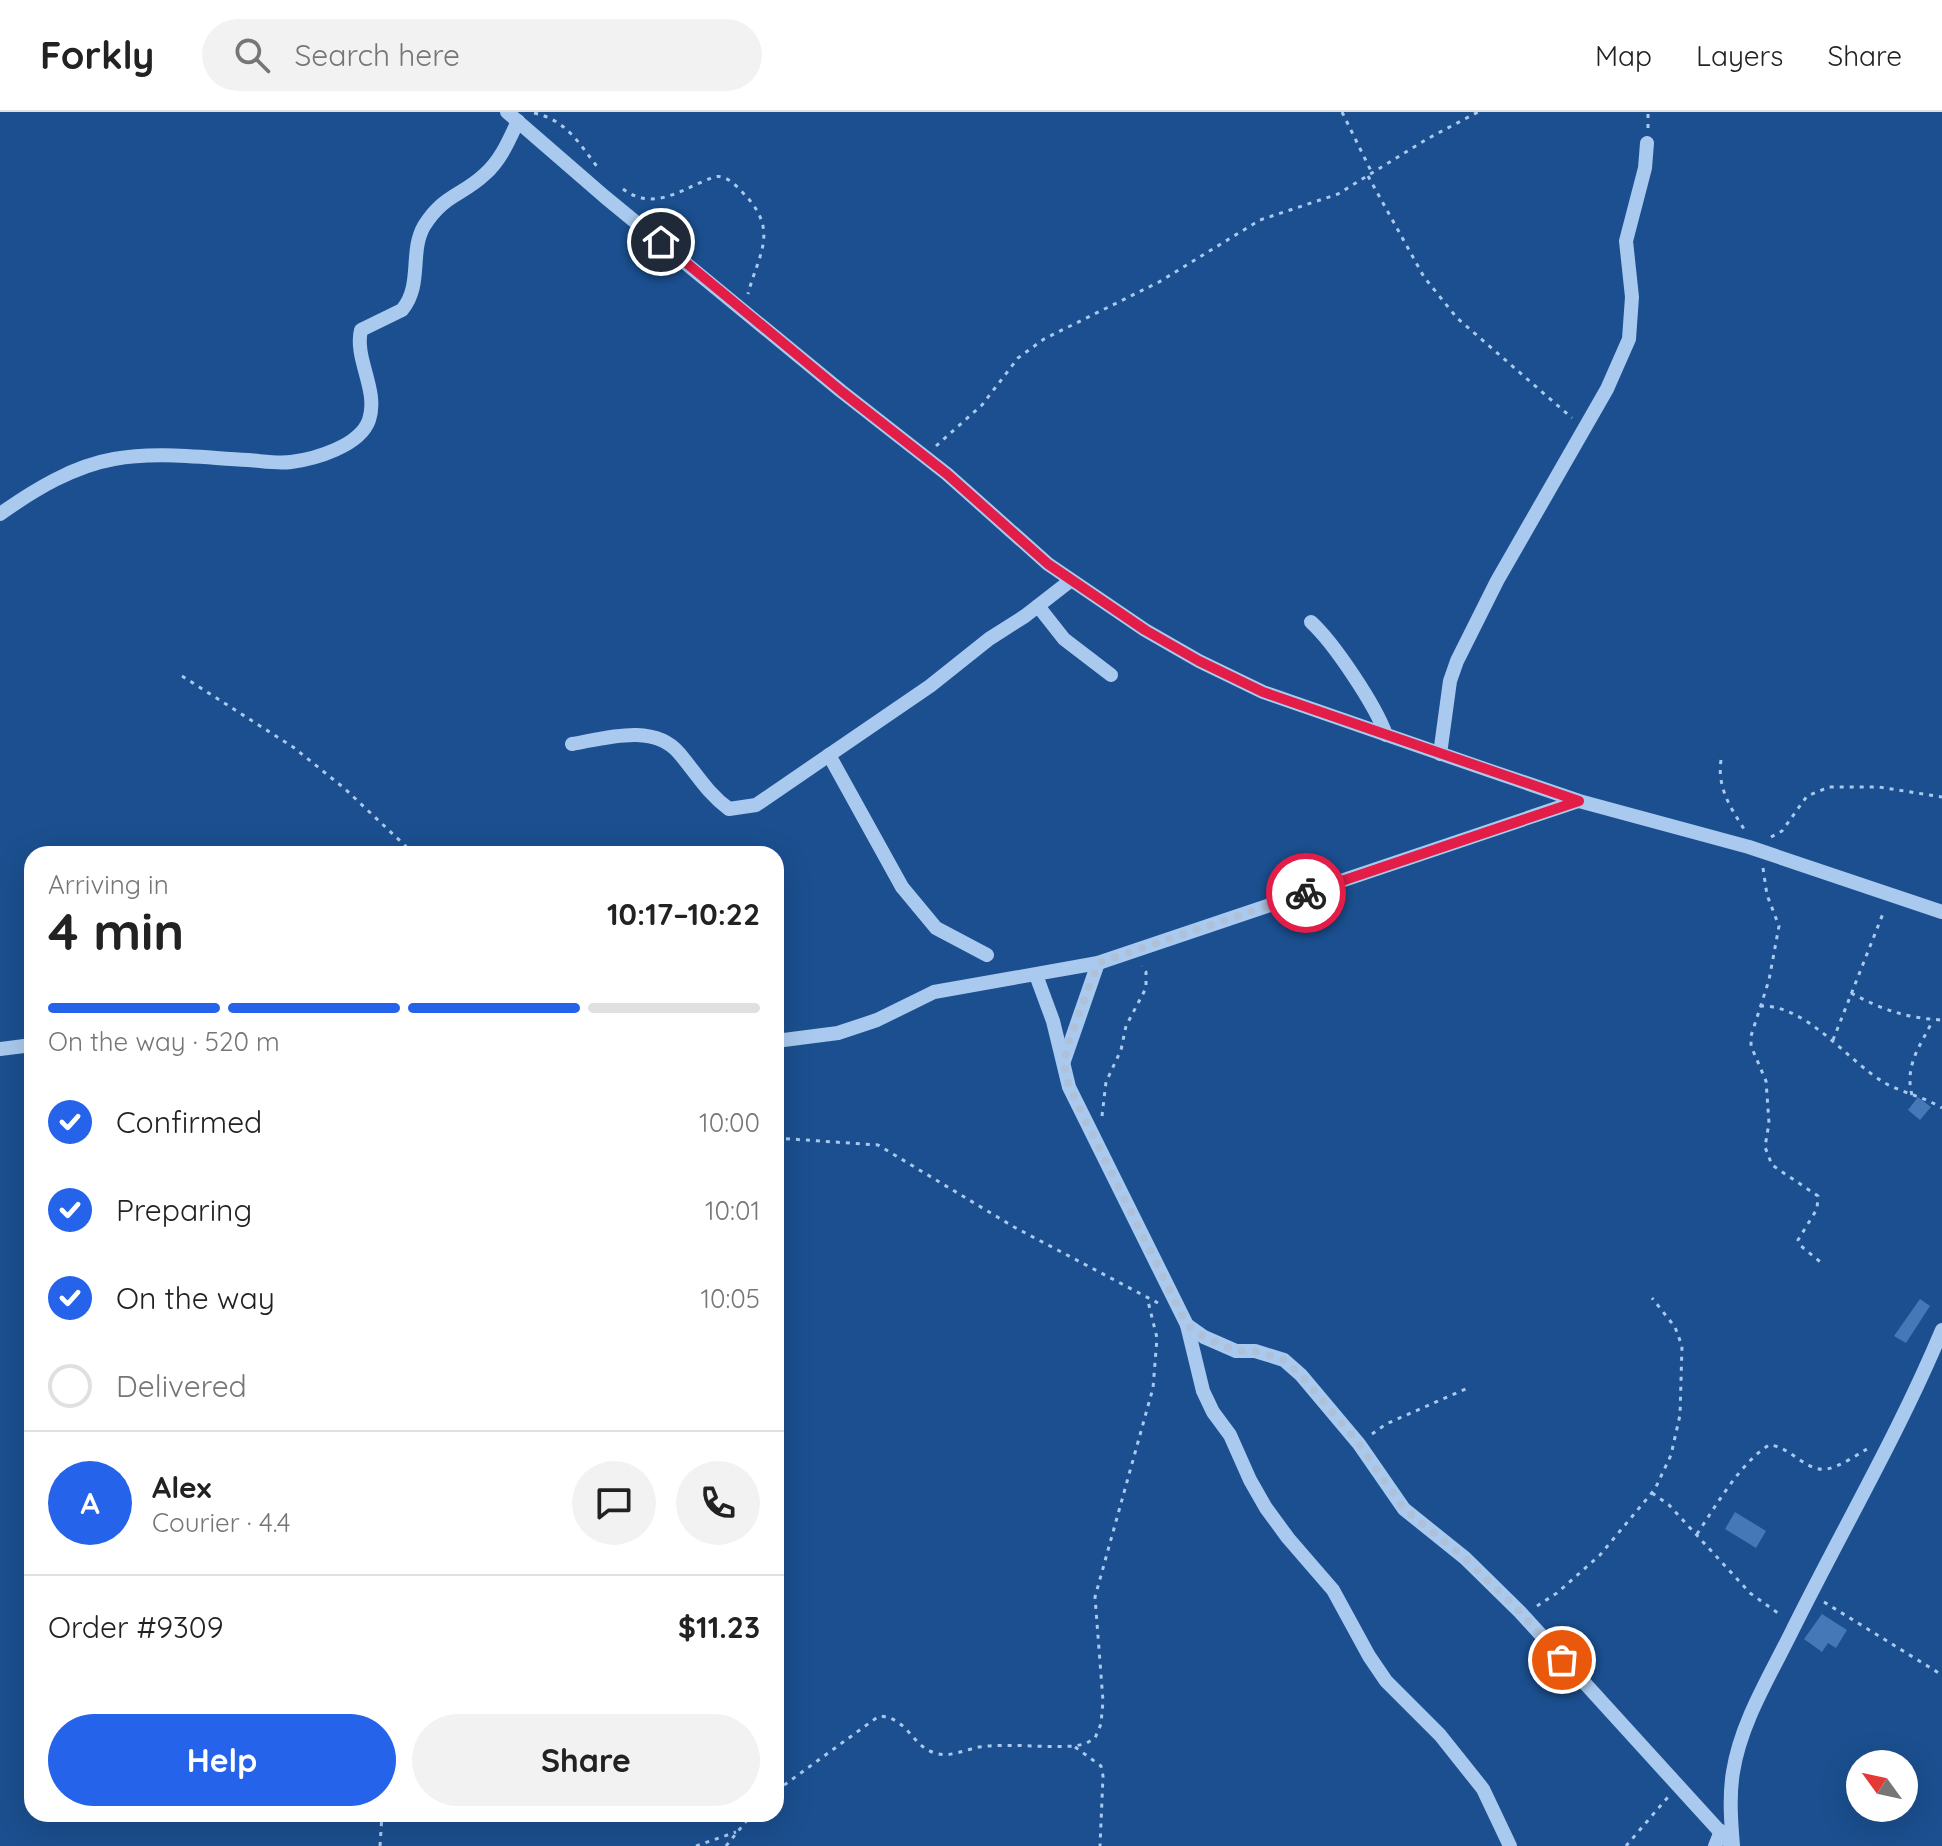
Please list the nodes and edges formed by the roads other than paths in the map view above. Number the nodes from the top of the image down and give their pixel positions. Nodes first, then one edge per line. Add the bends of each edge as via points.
1 (519, 115) edge
2 (1647, 143) dead end
3 (0, 514) edge
4 (1070, 581) junction
5 (1038, 606) junction
6 (1311, 622) dead end
7 (1111, 675) dead end
8 (1386, 735) junction
9 (572, 744) dead end
10 (1440, 754) junction
11 (829, 755) junction
12 (1579, 801) junction
13 (1942, 912) edge
14 (987, 955) dead end
15 (1098, 963) junction
16 (1036, 975) junction
17 (784, 1040) edge
18 (24, 1046) edge
19 (0, 1049) edge
20 (1064, 1064) junction
21 (1183, 1319) junction
22 (1942, 1330) edge
23 (1721, 1831) junction
24 (1510, 1846) edge
25 (1715, 1846) edge

1 - 3 street via 488,172 445,200 426,223 407,304 361,330 371,407 368,422 354,439 290,462 116,459 85,467
1 - 4 street via 605,197
2 - 10 street via 1626,241 1632,297 1629,339 1607,389 1457,661
4 - 5 street
4 - 8 street via 1199,661 1263,692
5 - 7 street via 1064,639
5 - 11 street
6 - 8 street via 1370,701
8 - 10 street
9 - 11 street via 620,735 659,739 677,750 712,797 729,809 756,805
10 - 12 street
11 - 14 street via 902,887 936,928
12 - 13 street via 1754,849
12 - 15 street
15 - 16 street
15 - 20 street
16 - 17 street via 934,992 864,1025
16 - 20 street
18 - 19 street
20 - 21 street via 1069,1087
21 - 23 street via 1204,1337 1236,1351 1284,1360 1301,1375 1404,1509 1510,1602
21 - 24 street via 1203,1391 1266,1508 1333,1590 1386,1681 1440,1735 1483,1789
22 - 23 street via 1899,1426 1759,1697 1733,1772 1733,1846
23 - 25 street

